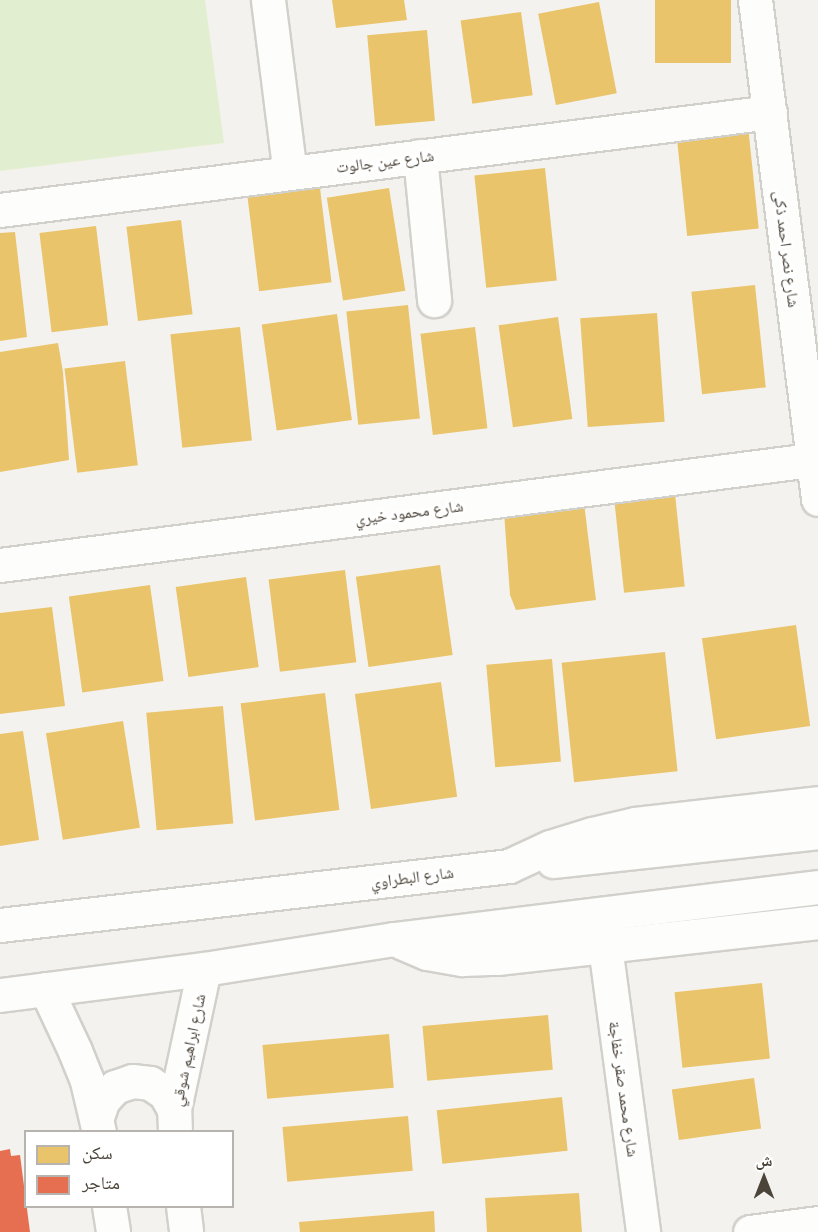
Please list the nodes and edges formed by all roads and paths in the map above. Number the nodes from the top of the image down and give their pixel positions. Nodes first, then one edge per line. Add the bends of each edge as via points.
1 (268, 0) edge
2 (755, 0) edge
3 (770, 112) junction
4 (420, 156) junction
5 (290, 173) junction
6 (0, 210) edge
7 (434, 300) dead end
8 (816, 460) edge
9 (818, 499) edge
10 (0, 565) edge
11 (818, 803) edge
12 (818, 832) edge
13 (509, 866) junction
14 (818, 887) edge
15 (818, 922) edge
16 (0, 925) edge
17 (394, 939) junction
18 (605, 946) junction
19 (204, 969) junction
20 (46, 989) junction
21 (0, 995) edge
22 (175, 1120) edge
23 (98, 1124) edge
24 (109, 1208) edge
25 (183, 1208) edge
26 (818, 1223) edge
27 (113, 1232) edge
28 (186, 1232) edge
29 (644, 1232) edge
30 (750, 1232) edge

1 - 5 street
2 - 3 street, شارع نصر احمد ذكى
3 - 4 street, شارع عين جالوت
3 - 8 street, شارع نصر احمد ذكى
4 - 5 street, شارع عين جالوت
4 - 7 street
5 - 6 street, شارع عين جالوت
8 - 9 street, شارع نصر احمد ذكى
8 - 10 street, شارع محمود خيري
11 - 13 street, شارع البطراوي via 635,824 550,847
12 - 13 street
13 - 16 street, شارع البطراوي
14 - 17 street
15 - 18 street
17 - 18 street via 427,953 462,959
17 - 19 street
18 - 29 street, شارع محمد صقر خفاجة
19 - 20 street
19 - 22 street, شارع ابراهيم شوقي
20 - 21 street
20 - 23 street via 75,1051
22 - 23 street via 165,1093 150,1083 132,1081 116,1087 103,1100
24 - 27 street
25 - 28 street
26 - 30 street

